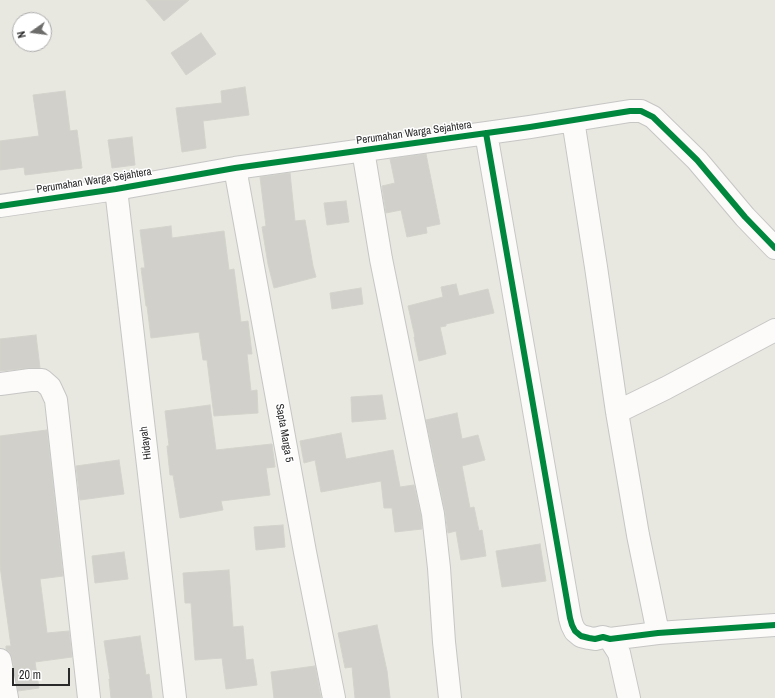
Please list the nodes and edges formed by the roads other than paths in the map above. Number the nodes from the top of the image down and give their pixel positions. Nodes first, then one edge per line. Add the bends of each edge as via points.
1 (573, 120) junction
2 (486, 133) junction
3 (363, 150) junction
4 (235, 168) junction
5 (116, 189) junction
6 (0, 206) edge
7 (775, 248) edge
8 (775, 330) edge
9 (0, 384) edge
10 (617, 412) junction
11 (775, 625) edge
12 (658, 633) junction
13 (610, 639) junction
14 (0, 660) edge
15 (7, 698) edge
16 (89, 698) edge
17 (175, 698) edge
18 (334, 698) edge
19 (450, 698) edge
20 (630, 698) edge

1 - 2 street, Perumahan Warga Sejahtera
1 - 7 street, Perumahan Warga Sejahtera via 630,111 641,111 653,117 696,160
1 - 10 street
2 - 3 street, Perumahan Warga Sejahtera
2 - 13 street via 570,618 575,631 581,636
3 - 4 street, Perumahan Warga Sejahtera
3 - 19 street via 382,267 433,514
4 - 5 street, Perumahan Warga Sejahtera
4 - 18 street, Sapta Marga 5
5 - 6 street, Perumahan Warga Sejahtera
5 - 17 street, Hidayah
8 - 10 street
9 - 16 street via 42,380 56,400
10 - 12 street
11 - 12 street
12 - 13 street
13 - 20 street via 619,652
14 - 15 street

